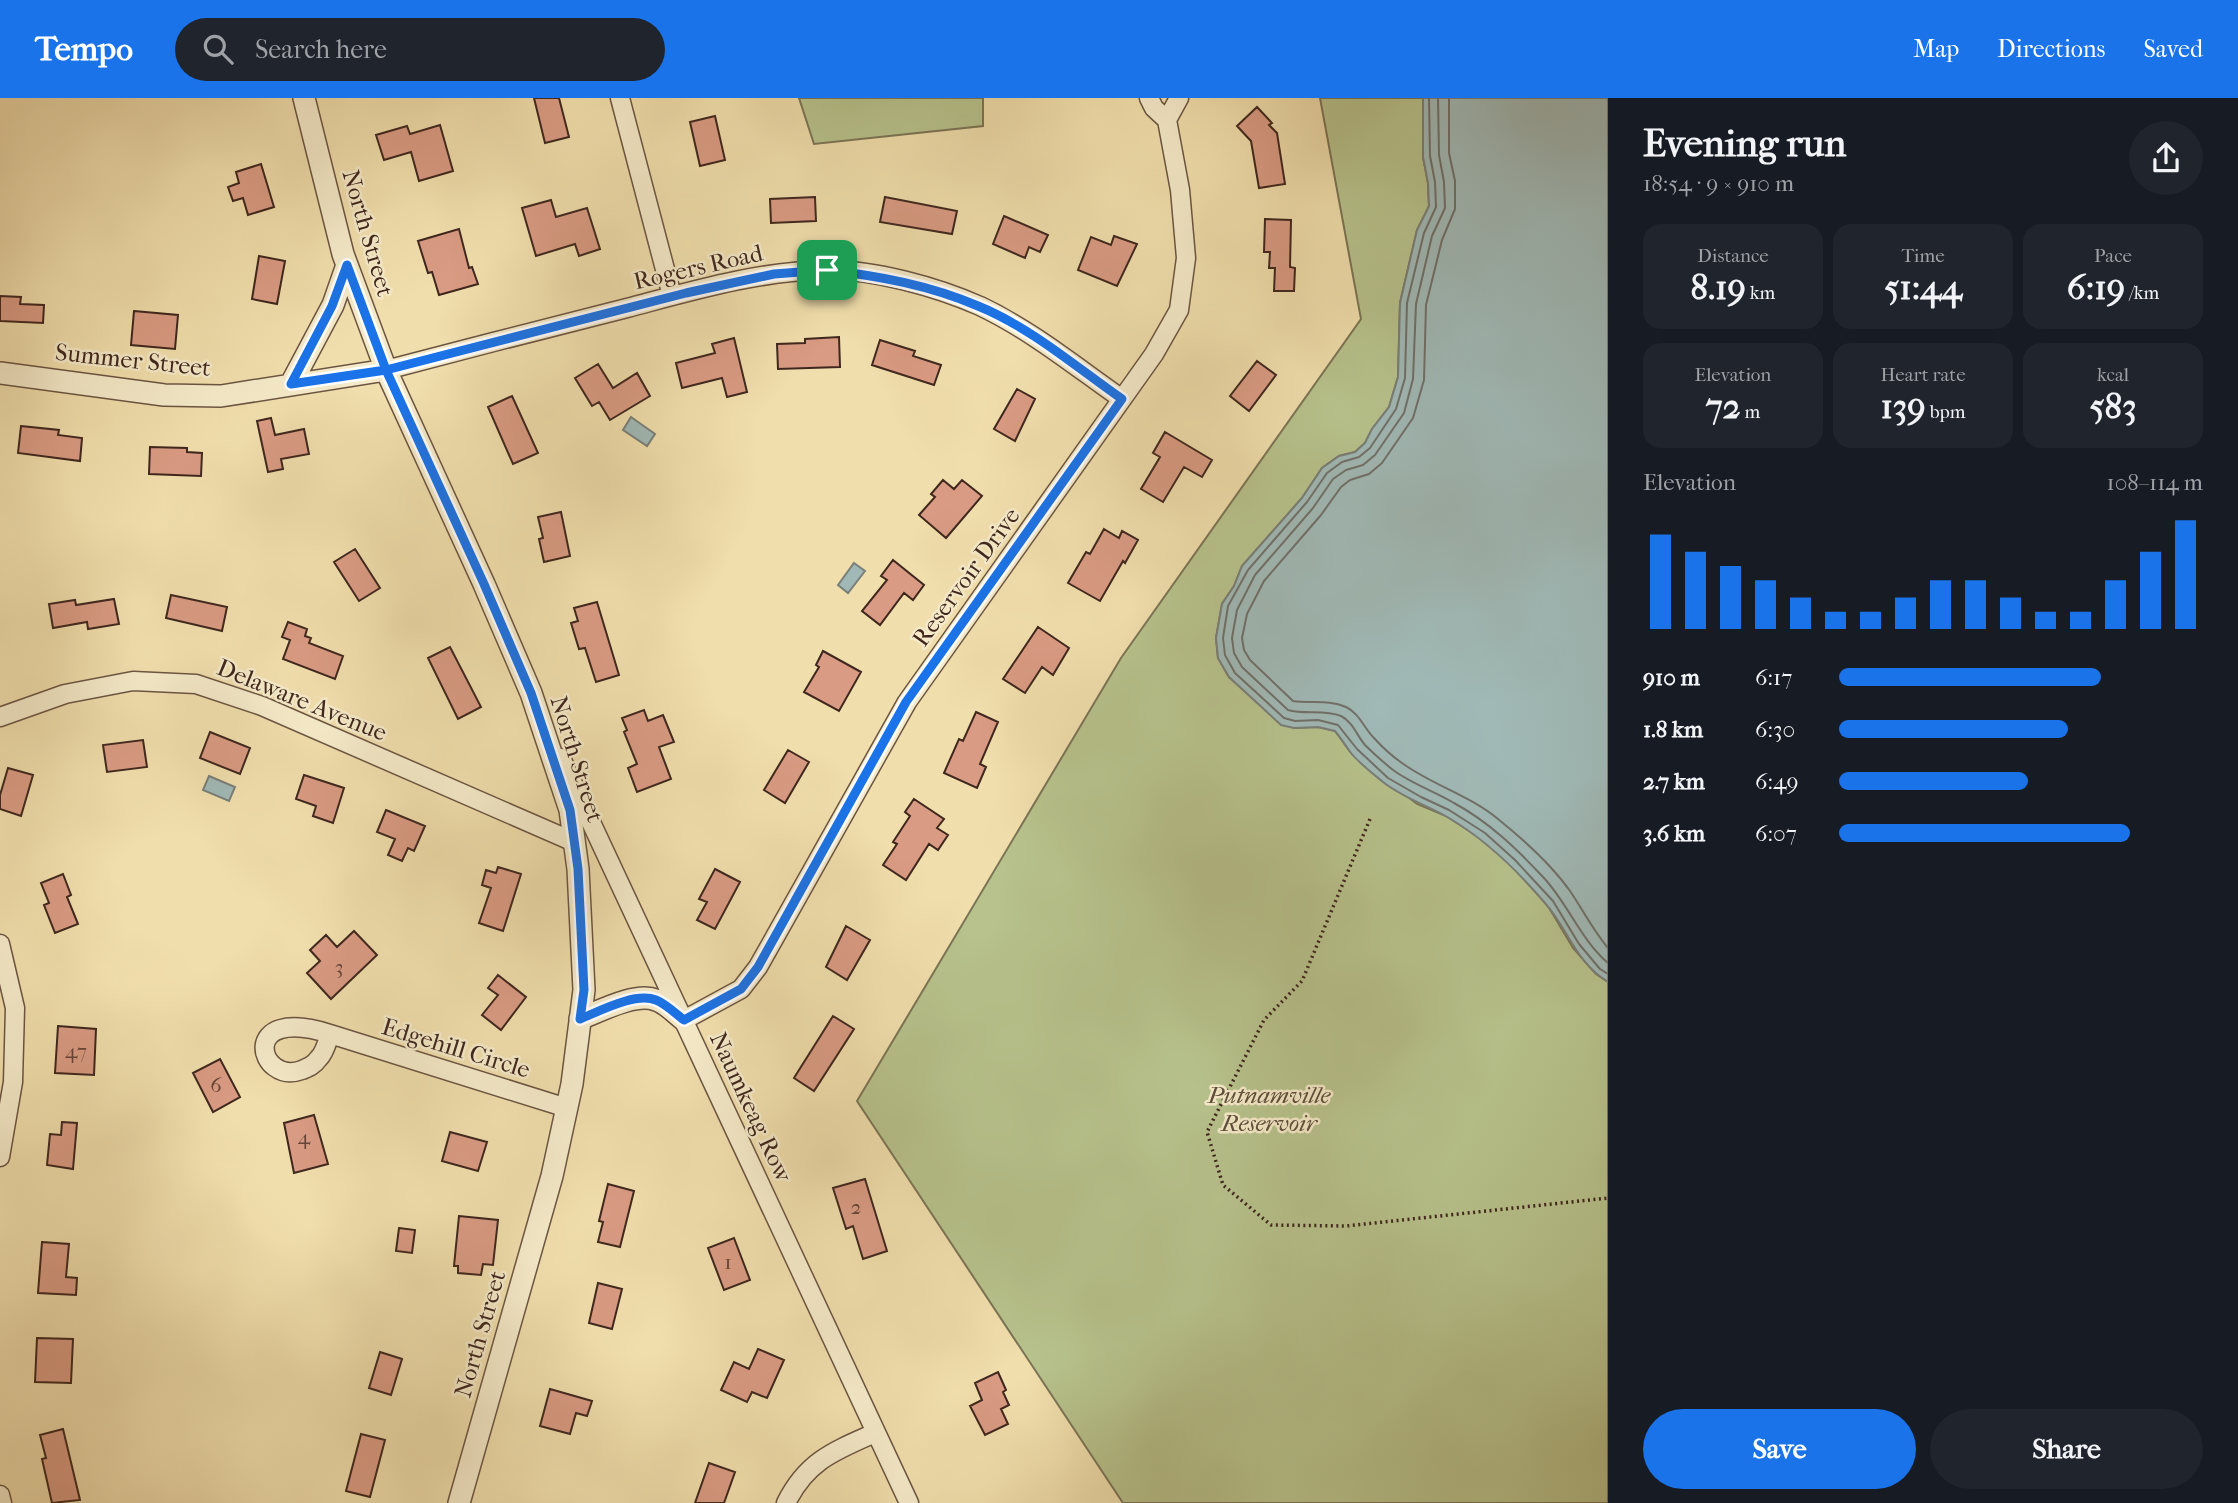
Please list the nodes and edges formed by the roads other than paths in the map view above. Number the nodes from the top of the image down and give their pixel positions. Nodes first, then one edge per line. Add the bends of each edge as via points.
1 (304, 98) edge
2 (621, 98) edge
3 (1149, 98) edge
4 (1179, 98) edge
5 (1167, 120) junction
6 (347, 265) junction
7 (672, 296) junction
8 (386, 370) junction
9 (0, 373) edge
10 (291, 384) junction
11 (1122, 399) junction
12 (531, 693) junction
13 (0, 717) edge
14 (574, 842) junction
15 (0, 944) edge
16 (580, 1019) junction
17 (684, 1020) junction
18 (330, 1034) dead end
19 (567, 1108) junction
20 (2, 1137) edge
21 (0, 1157) edge
22 (875, 1433) junction
23 (0, 1495) edge
24 (2, 1503) edge
25 (459, 1503) edge
26 (786, 1503) edge
27 (909, 1503) edge

1 - 6 street, North Street
2 - 7 street
3 - 5 street, Reservoir Drive
4 - 5 street
5 - 11 street, Reservoir Drive via 1186,257 1179,310
6 - 8 street, North Street
6 - 10 street via 332,306
7 - 8 street, Rogers Road
7 - 11 street, Rogers Road via 774,274 827,270 879,276 980,306
8 - 10 street, Summer Street
8 - 12 street, North Street
9 - 10 street, Summer Street via 164,395 221,396
11 - 17 street, Reservoir Drive via 906,702 758,967 741,989
12 - 14 street, North Street via 570,810
12 - 17 street, Naumkeag Row
13 - 14 street, Delaware Avenue via 65,694 133,681 196,684 262,706
14 - 16 street, North Street via 584,990
15 - 20 street via 15,1009 13,1083
16 - 17 street via 644,998 658,1000
16 - 19 street, North Street
17 - 22 street, Naumkeag Row
18 - 19 street, Edgehill Circle
19 - 25 street, North Street
20 - 21 street
22 - 26 street via 826,1455 796,1483
22 - 27 street, Naumkeag Row
23 - 24 street

